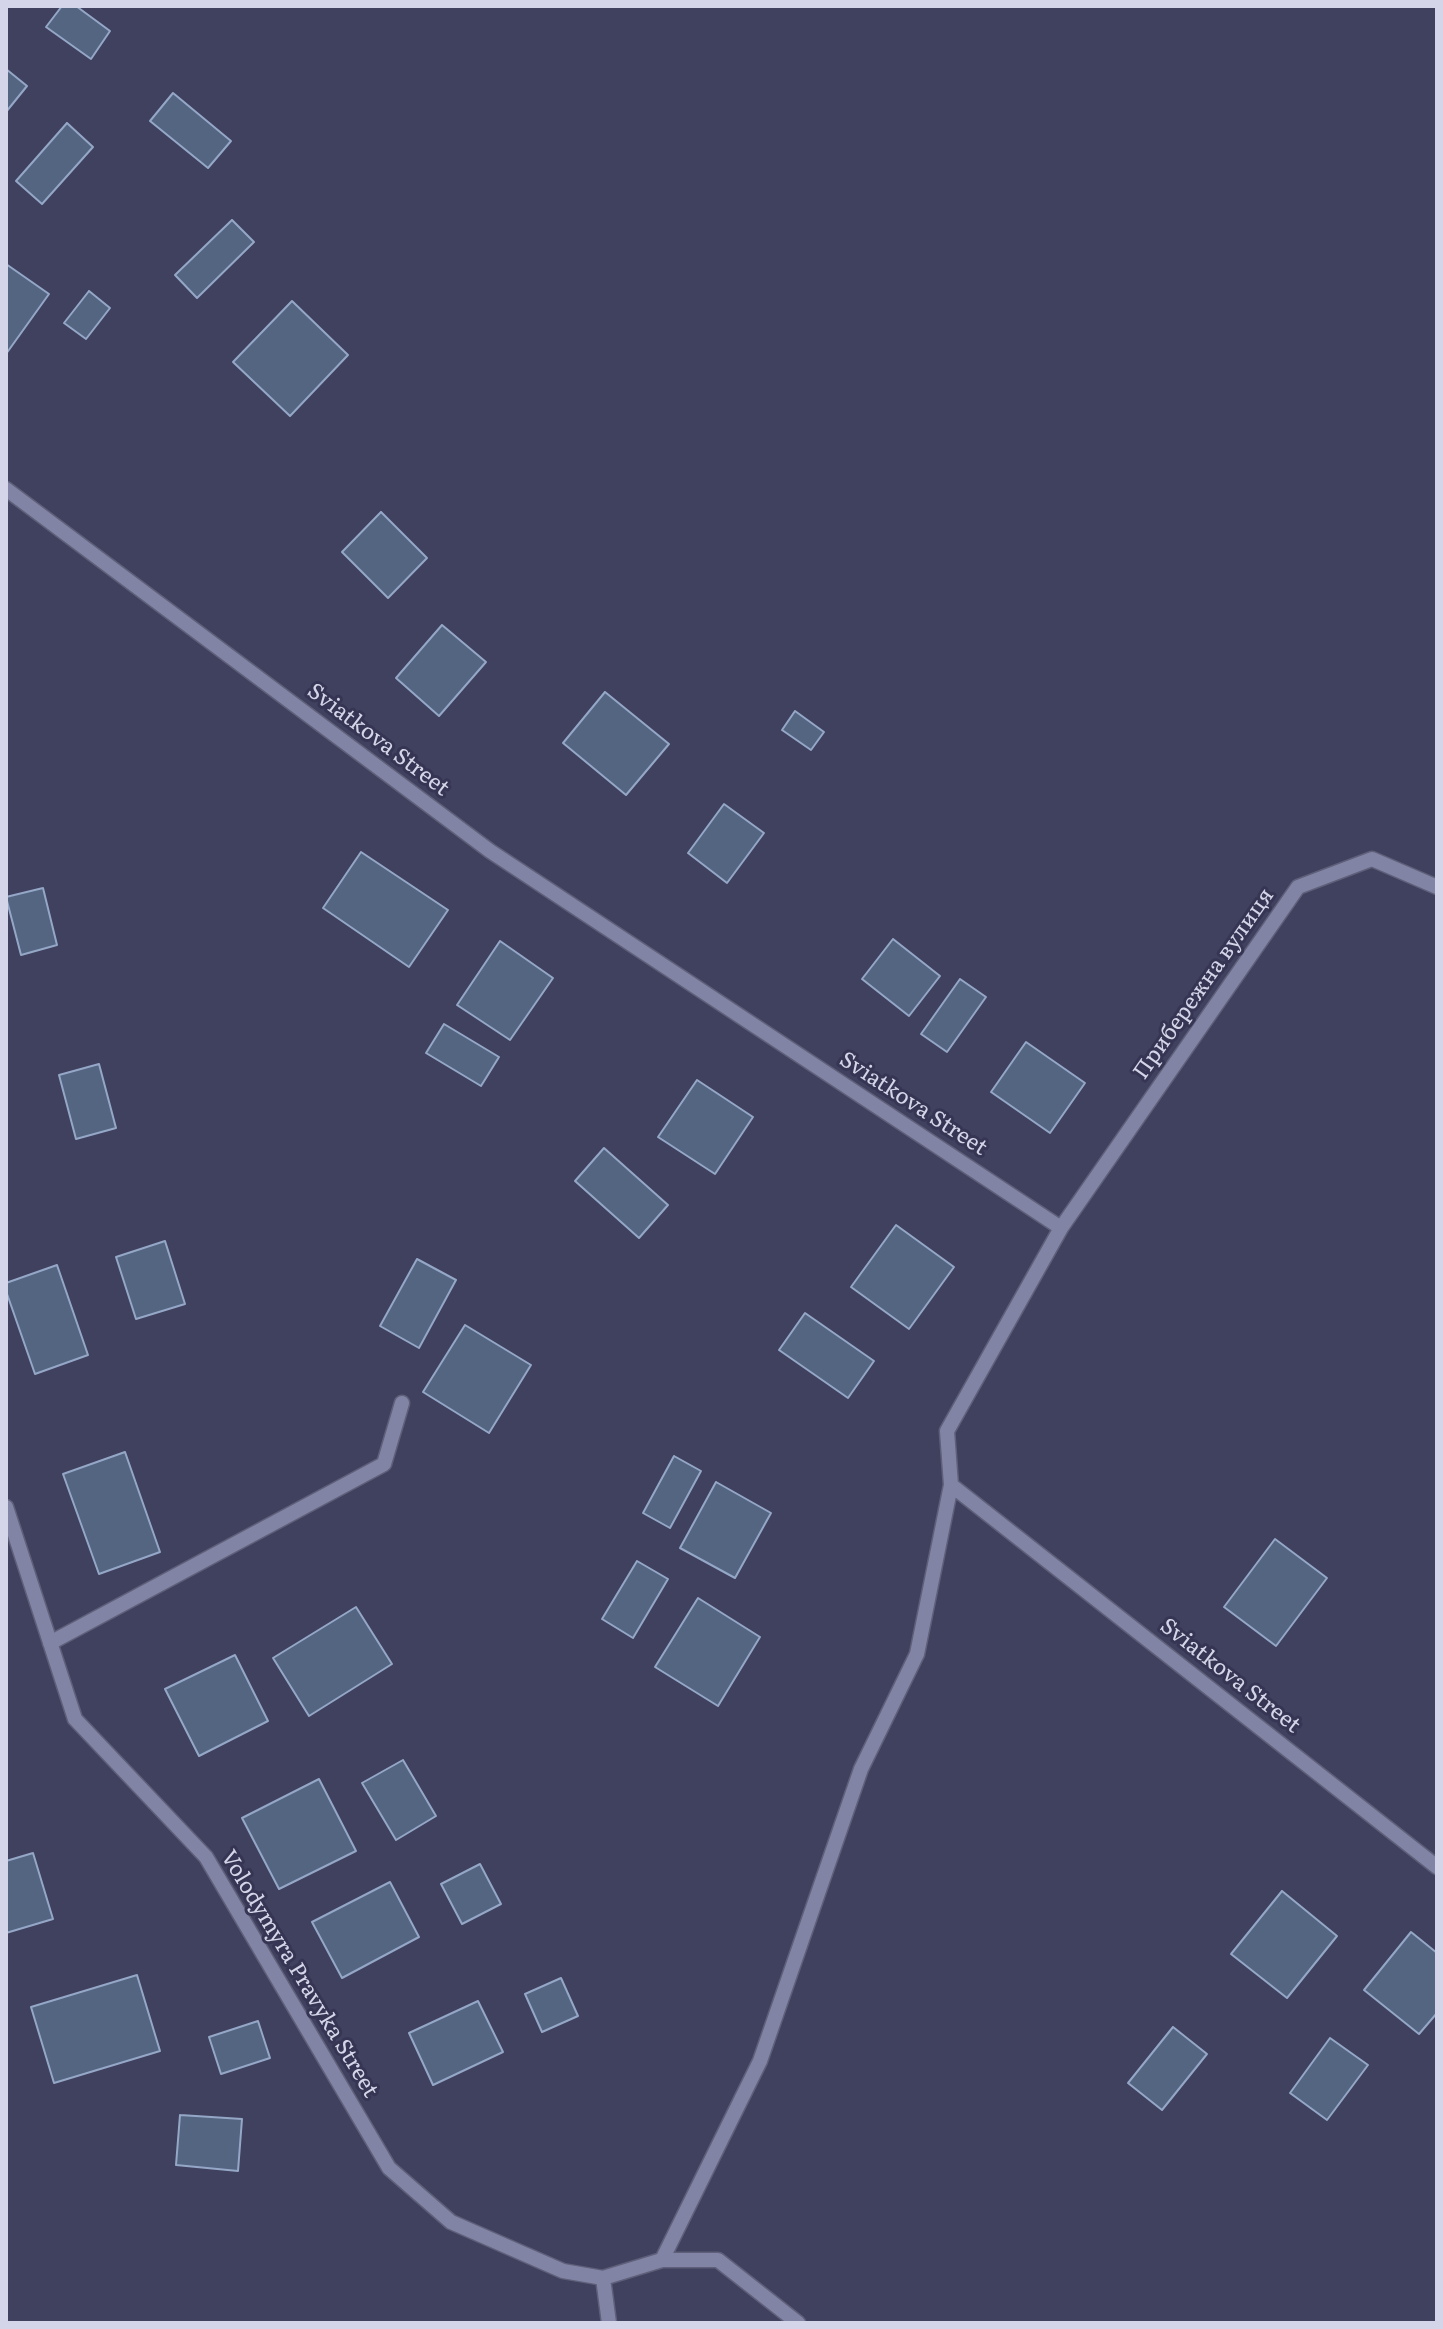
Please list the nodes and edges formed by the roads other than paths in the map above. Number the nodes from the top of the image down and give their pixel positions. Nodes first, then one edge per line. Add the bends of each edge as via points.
1 (6, 489) edge
2 (1437, 887) edge
3 (1061, 1228) junction
4 (402, 1403) dead end
5 (951, 1485) junction
6 (6, 1507) edge
7 (50, 1643) junction
8 (1437, 1867) edge
9 (662, 2260) junction
10 (603, 2278) junction
11 (609, 2323) edge
12 (798, 2323) edge

1 - 3 street, Sviatkova Street via 490,851
2 - 3 street, Прибережна вулиця via 1372,859 1298,887
3 - 5 street via 947,1431
4 - 7 street via 384,1464
5 - 8 street, Sviatkova Street
5 - 9 street via 917,1654 861,1769 760,2061
6 - 7 street, Volodymyra Pravyka Street
7 - 10 street, Volodymyra Pravyka Street via 75,1719 206,1857 389,2168 451,2222 563,2271
9 - 10 street
9 - 12 street via 718,2260
10 - 11 street

